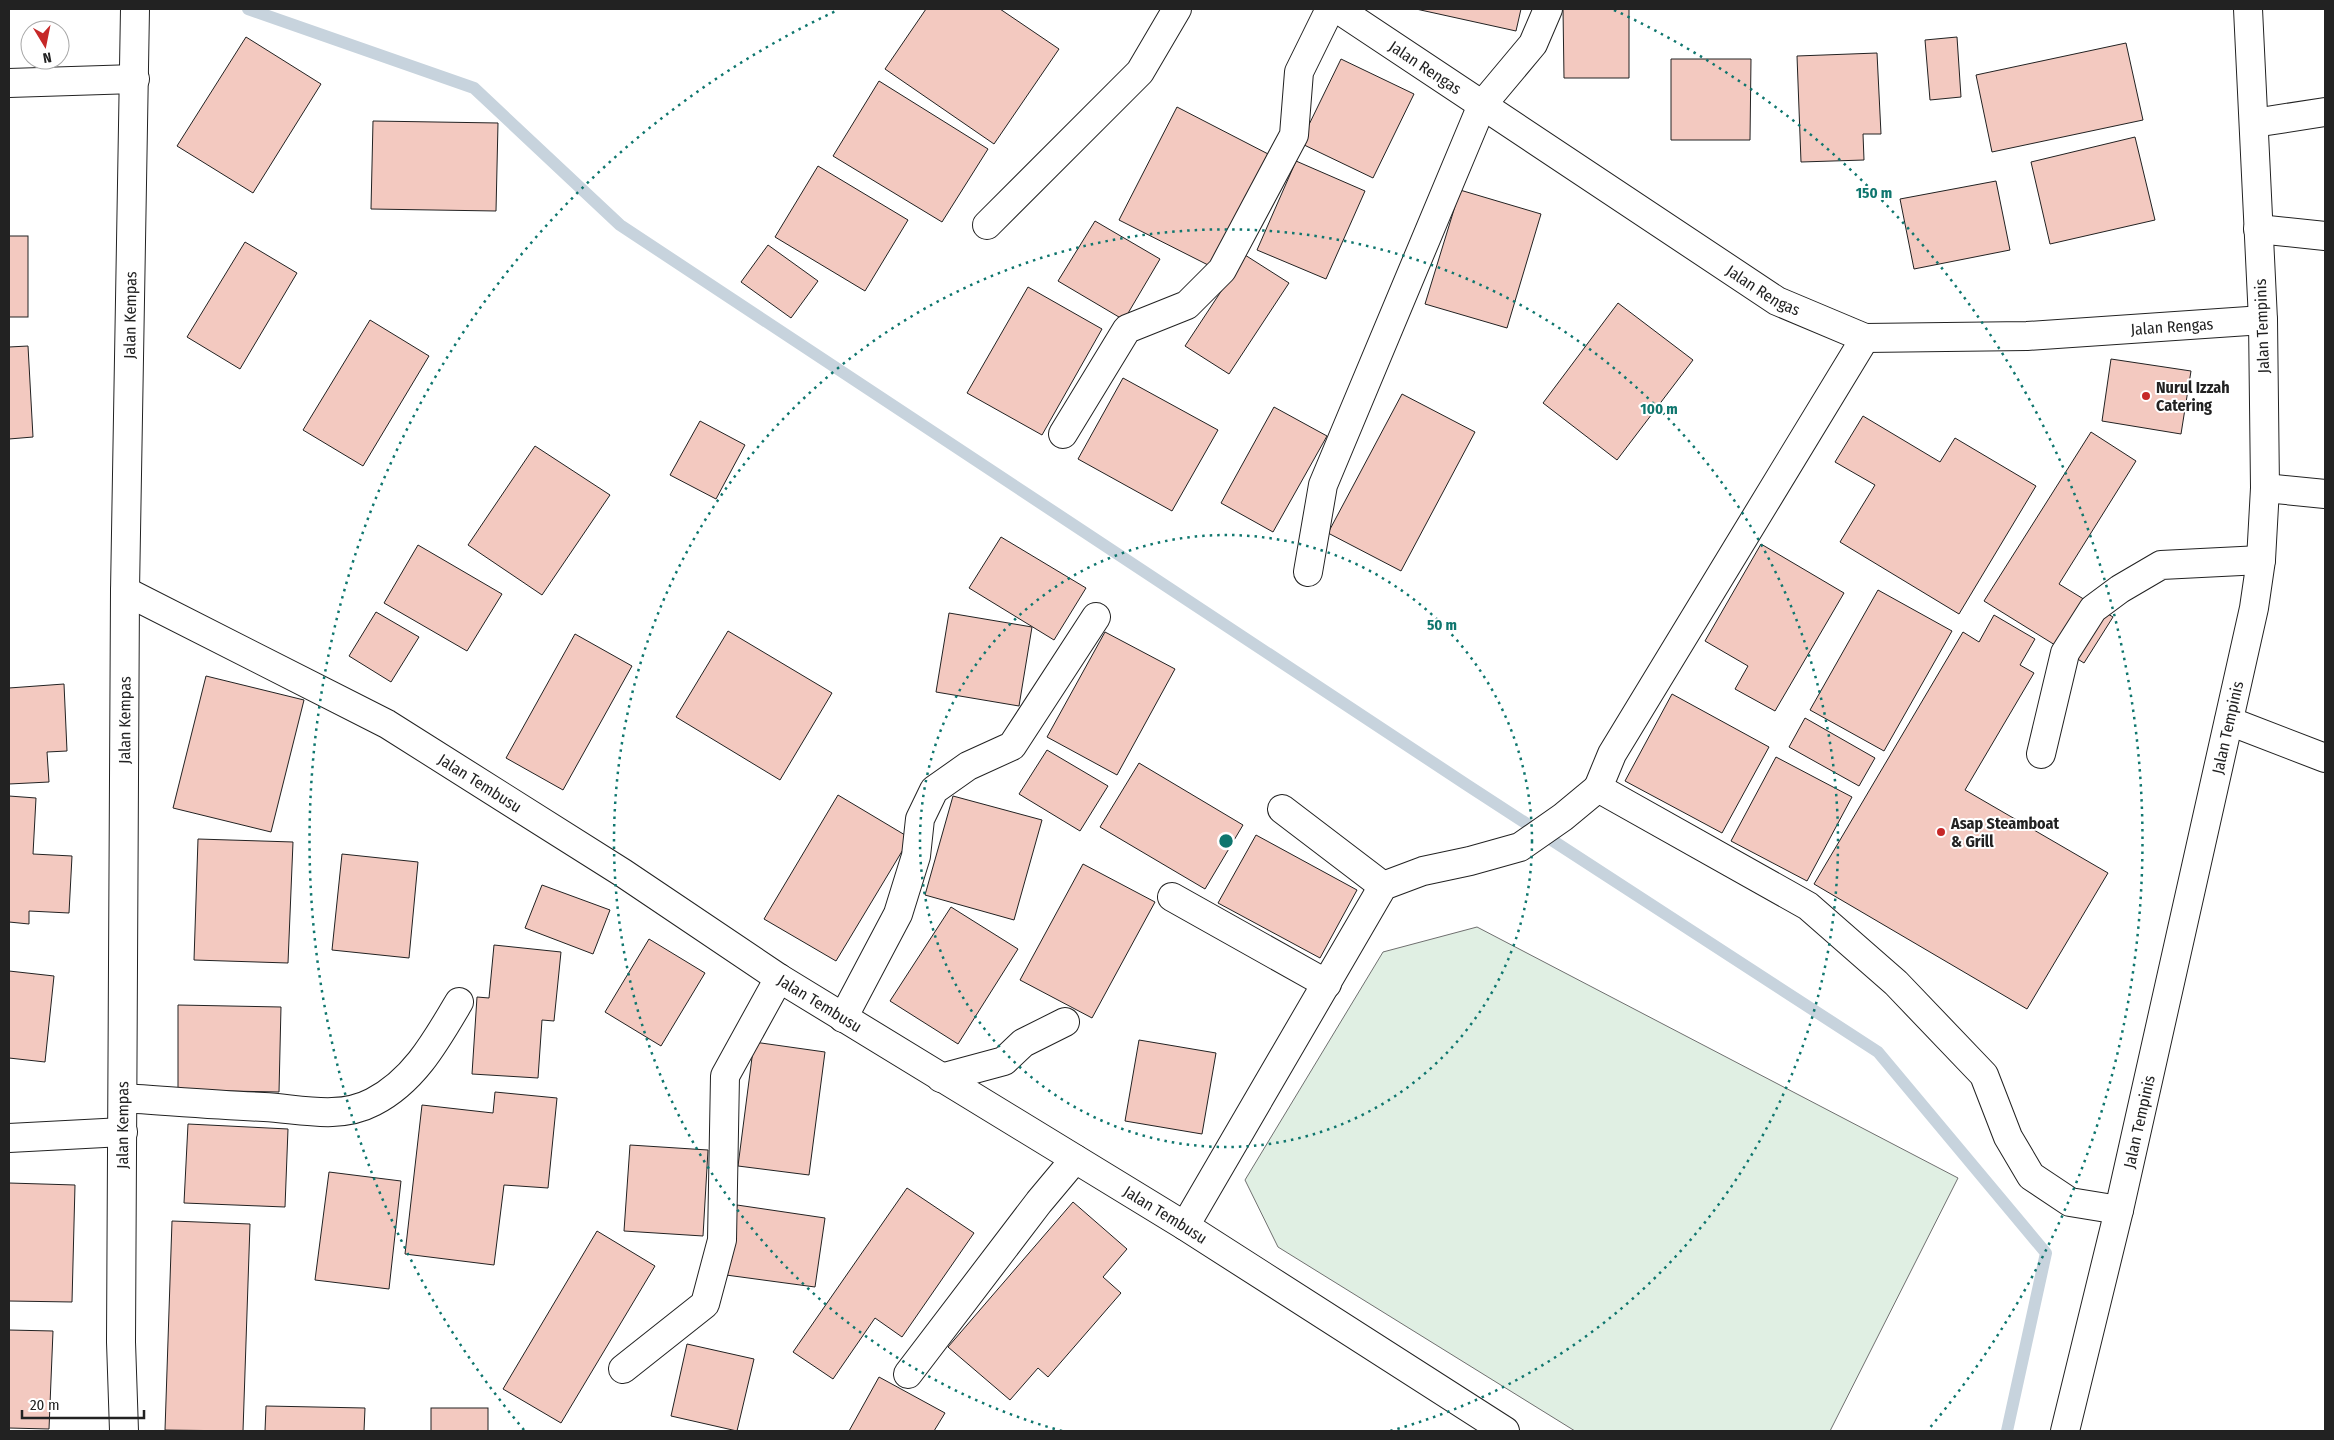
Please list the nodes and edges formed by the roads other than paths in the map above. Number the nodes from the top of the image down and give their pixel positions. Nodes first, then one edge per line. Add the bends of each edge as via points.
1 (135, 9) edge
2 (1177, 9) edge
3 (1330, 9) edge
4 (1338, 9) edge
5 (1548, 9) edge
6 (2248, 9) edge
7 (135, 79) junction
8 (9, 83) edge
9 (1482, 105) junction
10 (2325, 112) edge
11 (2254, 123) junction
12 (987, 225) dead end
13 (2258, 229) junction
14 (2325, 236) edge
15 (2263, 320) junction
16 (1865, 338) junction
17 (1064, 434) dead end
18 (2266, 488) junction
19 (2325, 494) edge
20 (2261, 560) junction
21 (1308, 572) dead end
22 (125, 591) junction
23 (1096, 617) dead end
24 (2228, 721) junction
25 (2041, 754) dead end
26 (2325, 758) edge
27 (1598, 788) junction
28 (1282, 809) dead end
29 (1383, 886) junction
30 (1172, 897) dead end
31 (779, 978) junction
32 (1327, 984) junction
33 (459, 1002) dead end
34 (843, 1018) junction
35 (1065, 1022) dead end
36 (941, 1078) junction
37 (123, 1098) junction
38 (123, 1132) junction
39 (9, 1138) edge
40 (1075, 1159) junction
41 (2119, 1210) junction
42 (1185, 1226) junction
43 (623, 1369) dead end
44 (908, 1374) dead end
45 (124, 1431) edge
46 (1505, 1431) edge
47 (2065, 1431) edge

1 - 7 street, Jalan Kempas
2 - 12 street via 1140,72
3 - 17 street via 1299,72 1294,135 1222,270 1187,305 1126,329
4 - 9 street, Jalan Rengas
5 - 9 street via 1533,44
6 - 11 street, Jalan Tempinis
7 - 8 street
7 - 22 street, Jalan Kempas
9 - 16 street, Jalan Rengas via 1777,301
9 - 21 street via 1323,485
10 - 11 street
11 - 13 street, Jalan Tempinis
13 - 14 street
13 - 15 street, Jalan Tempinis
15 - 16 street, Jalan Rengas via 2027,336
15 - 18 street, Jalan Tempinis
16 - 27 street via 1612,754
18 - 19 street
18 - 20 street, Jalan Tempinis
20 - 24 street, Jalan Tempinis via 2254,608
20 - 25 street via 2161,565 2120,588 2094,609 2065,653
22 - 31 street, Jalan Tembusu via 387,724 623,873
22 - 37 street, Jalan Kempas
23 - 34 street via 1012,746 968,766 934,790 920,820 916,856 898,914
24 - 26 street
24 - 41 street, Jalan Tempinis
27 - 29 street via 1520,847 1423,871
27 - 41 street via 1808,906 1896,982 1984,1076 2008,1137 2031,1176 2070,1202
28 - 29 street
29 - 32 street
30 - 32 street
31 - 34 street, Jalan Tembusu
31 - 43 street via 725,1076 722,1240 705,1304
32 - 42 street
33 - 37 street via 429,1054 411,1073 372,1103 350,1111 321,1113
34 - 36 street, Jalan Tembusu
35 - 36 street via 1022,1043 1004,1061
36 - 40 street, Jalan Tembusu
37 - 38 street, Jalan Kempas
38 - 39 street
38 - 45 street, Jalan Kempas via 121,1342
40 - 42 street, Jalan Tembusu
40 - 44 street
41 - 47 street, Jalan Tempinis
42 - 46 street, Jalan Tembusu

